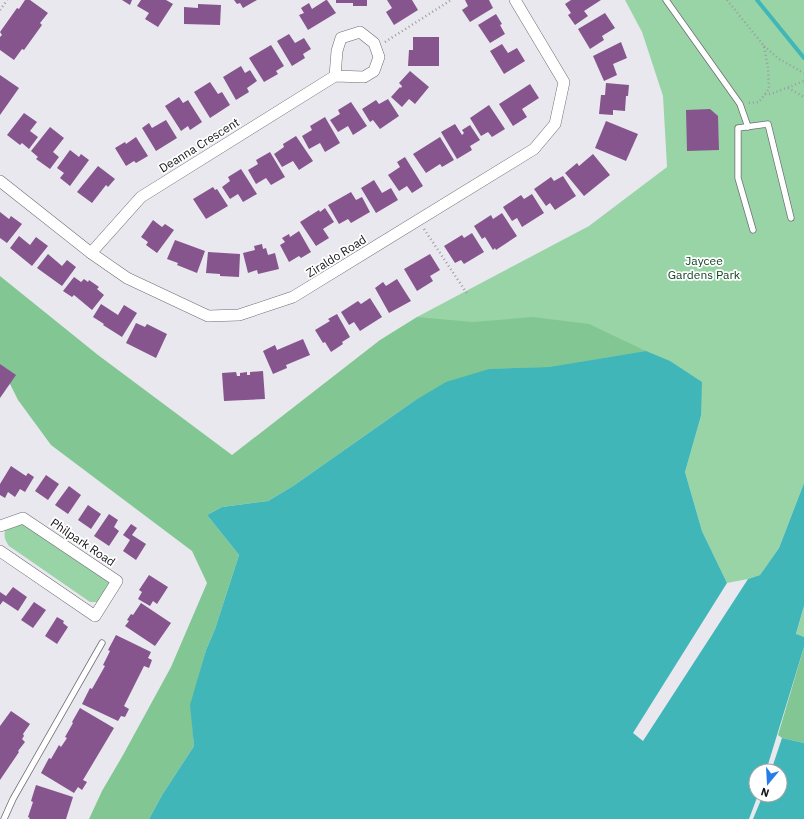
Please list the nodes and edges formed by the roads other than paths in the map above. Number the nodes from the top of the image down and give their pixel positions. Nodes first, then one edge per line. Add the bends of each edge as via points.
1 (515, 0) edge
2 (666, 0) edge
3 (335, 76) junction
4 (748, 127) junction
5 (0, 181) edge
6 (791, 218) dead end
7 (753, 230) dead end
8 (91, 253) junction
9 (0, 526) edge
10 (0, 551) edge
11 (102, 643) dead end
12 (4, 819) edge

1 - 8 street, Ziraldo Road via 564,82 555,124 534,149 293,297 239,315 208,316 127,278
2 - 4 lane via 740,104
3 - 3 street via 336,51 341,38 360,32 374,43 379,57 374,71 364,78
3 - 8 street, Deanna Crescent via 141,197
4 - 6 lane via 768,124
4 - 7 lane via 738,128 738,178
5 - 8 street, Ziraldo Road
9 - 10 street, Philpark Road via 23,518 117,581 95,616
11 - 12 lane

